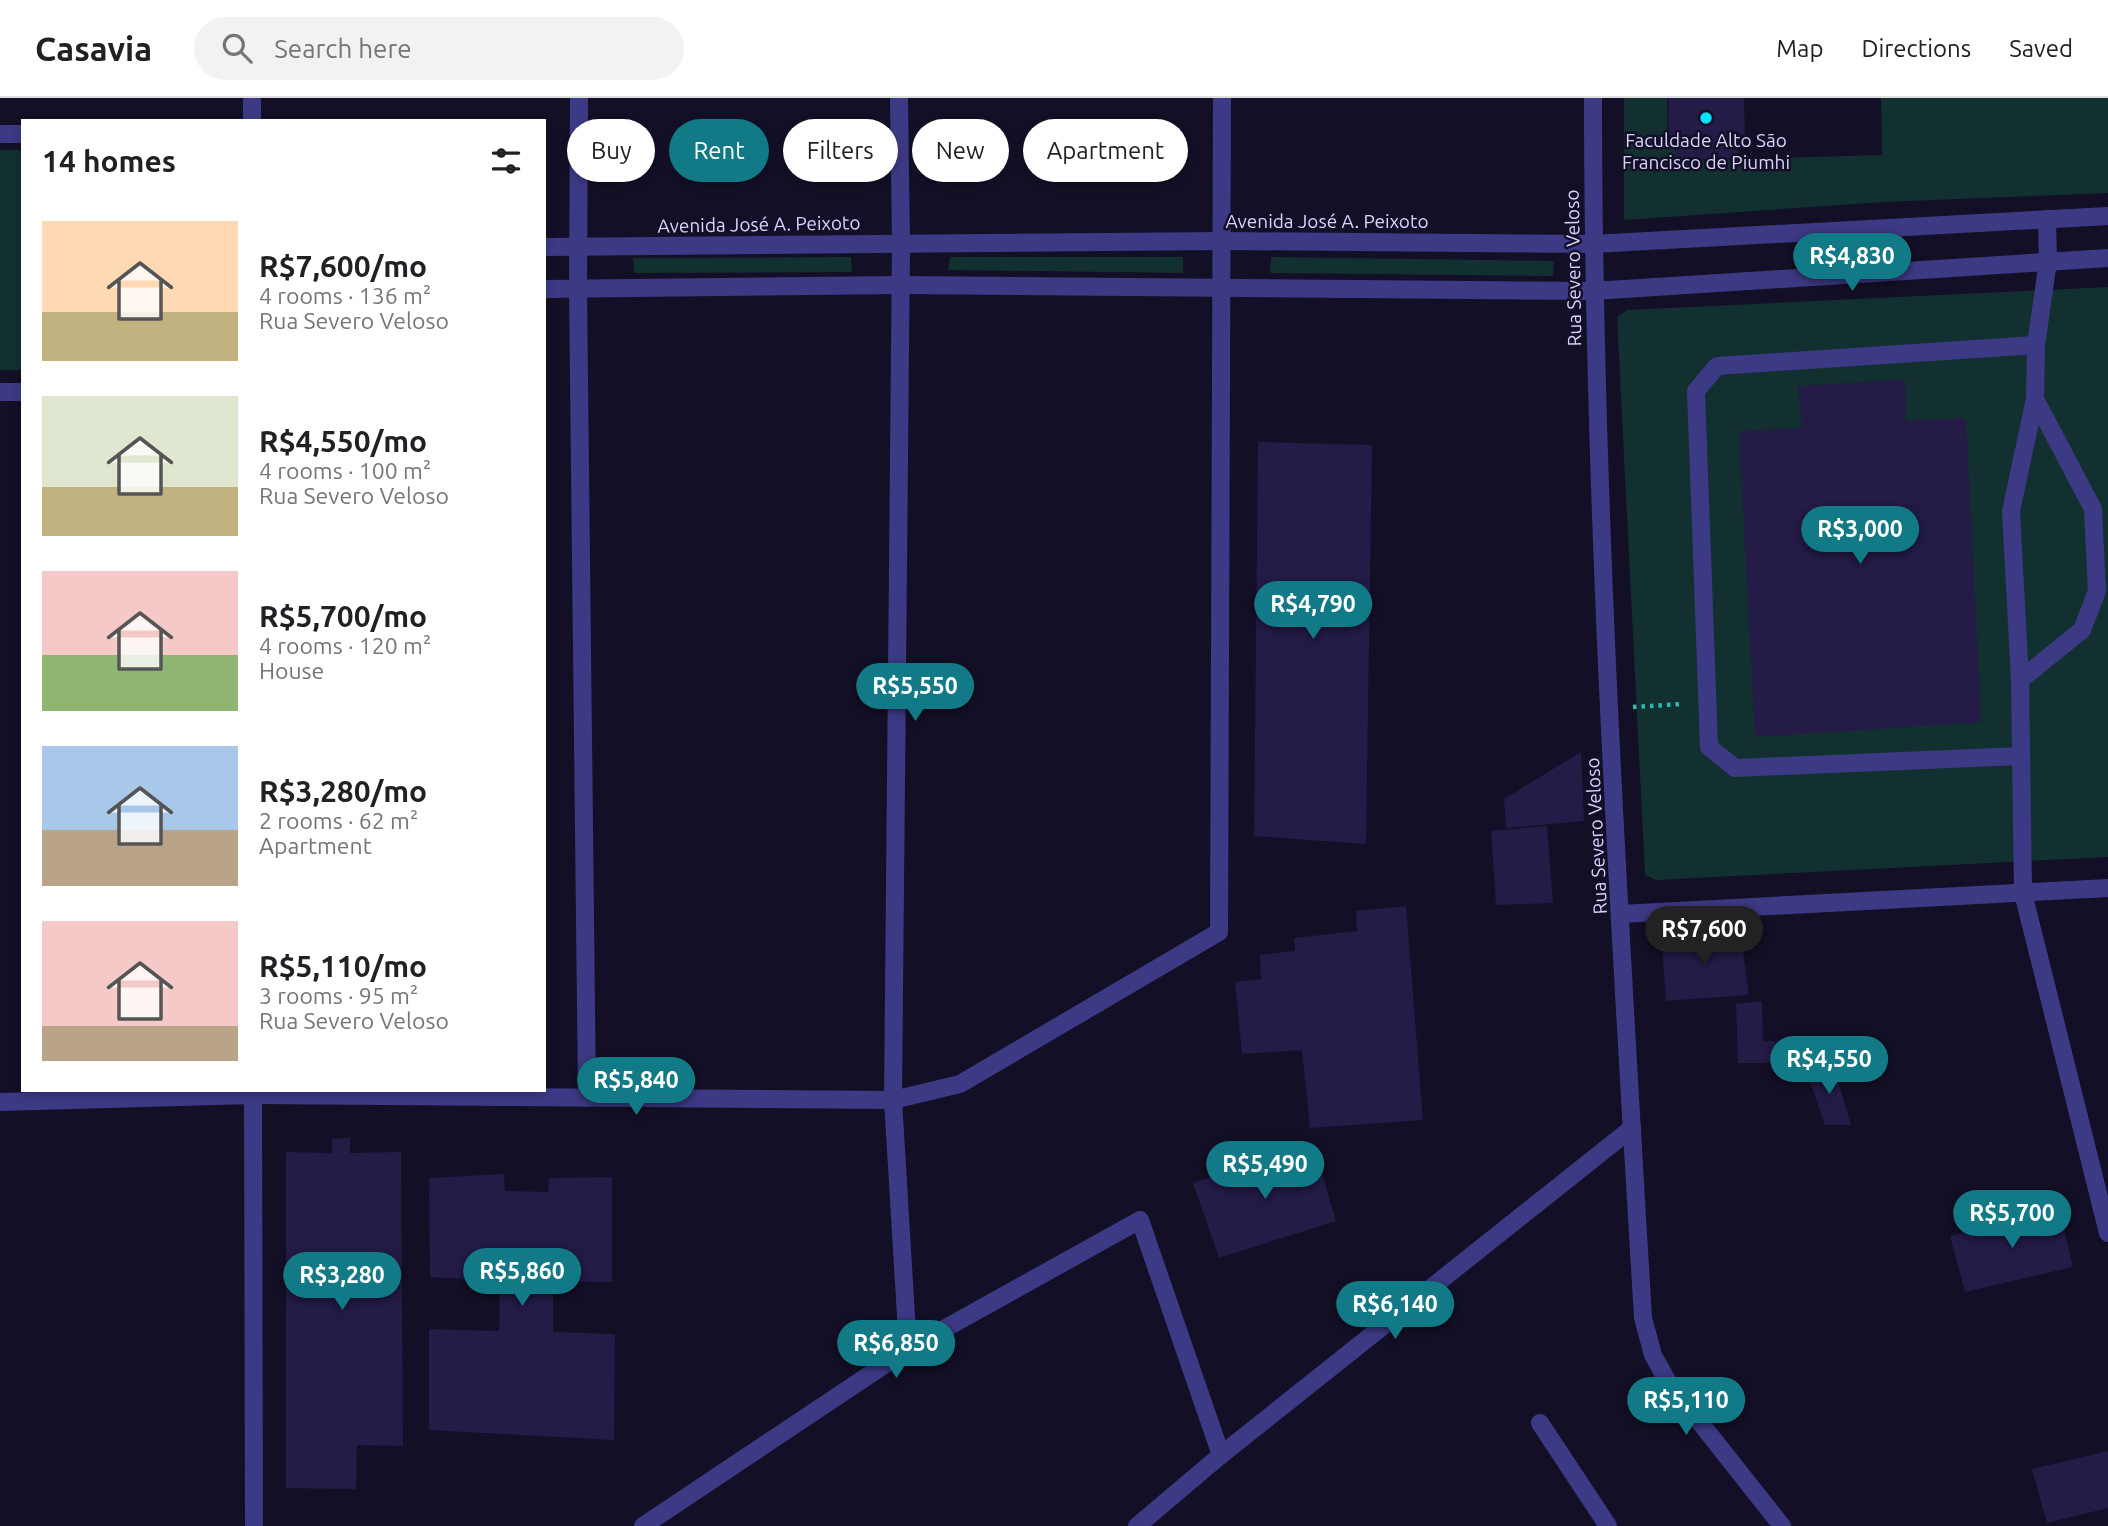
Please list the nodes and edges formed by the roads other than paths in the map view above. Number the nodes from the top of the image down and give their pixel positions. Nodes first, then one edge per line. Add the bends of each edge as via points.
1 (252, 98) edge
2 (579, 98) edge
3 (899, 98) edge
4 (1222, 98) edge
5 (1592, 98) edge
6 (252, 119) edge
7 (0, 134) edge
8 (21, 134) edge
9 (2108, 216) edge
10 (2047, 219) junction
11 (1224, 241) junction
12 (901, 243) junction
13 (1593, 244) junction
14 (546, 247) edge
15 (579, 248) junction
16 (2108, 258) edge
17 (2048, 261) junction
18 (900, 285) junction
19 (1223, 288) junction
20 (546, 289) edge
21 (578, 289) junction
22 (1593, 291) junction
23 (2036, 345) junction
24 (0, 391) edge
25 (21, 392) edge
26 (2035, 399) junction
27 (2020, 680) junction
28 (2020, 757) junction
29 (2108, 888) edge
30 (2023, 892) junction
31 (1621, 914) junction
32 (253, 1093) edge
33 (587, 1098) junction
34 (893, 1100) junction
35 (0, 1102) edge
36 (1632, 1128) junction
37 (2108, 1233) edge
38 (908, 1349) junction
39 (1540, 1423) dead end
40 (1220, 1455) junction
41 (254, 1526) edge
42 (643, 1526) edge
43 (1137, 1526) edge
44 (1608, 1526) edge
45 (1782, 1526) edge

1 - 6 street
2 - 15 street
3 - 12 street
4 - 11 street
5 - 13 street, Rua Severo Veloso
7 - 8 street
9 - 10 street, Avenida José A. Peixoto
10 - 13 street, Avenida José A. Peixoto
10 - 17 street
11 - 12 street, Avenida José A. Peixoto
11 - 13 street, Avenida José A. Peixoto
11 - 19 street
12 - 15 street, Avenida José A. Peixoto
12 - 18 street
13 - 22 street, Rua Severo Veloso
14 - 15 street, Avenida José A. Peixoto
15 - 21 street
16 - 17 street
17 - 22 street
17 - 23 street
18 - 19 street
18 - 21 street
18 - 34 street
19 - 22 street
19 - 34 street via 1219,932 960,1084
20 - 21 street
21 - 33 street
22 - 31 street, Rua Severo Veloso
23 - 26 street
23 - 28 street via 1717,366 1696,391 1709,747 1735,768
24 - 25 street
26 - 27 street via 2011,511
26 - 27 street via 2093,509 2097,591 2082,630
27 - 28 street
28 - 30 street
29 - 30 street
30 - 31 street
30 - 37 street
31 - 36 street, Rua Severo Veloso
32 - 33 street
32 - 35 street
32 - 41 street
33 - 34 street
34 - 38 street
36 - 40 street
36 - 45 street, Rua Severo Veloso via 1643,1318 1653,1354 1688,1409
38 - 40 street via 1139,1220
38 - 42 street
39 - 44 street
40 - 43 street

